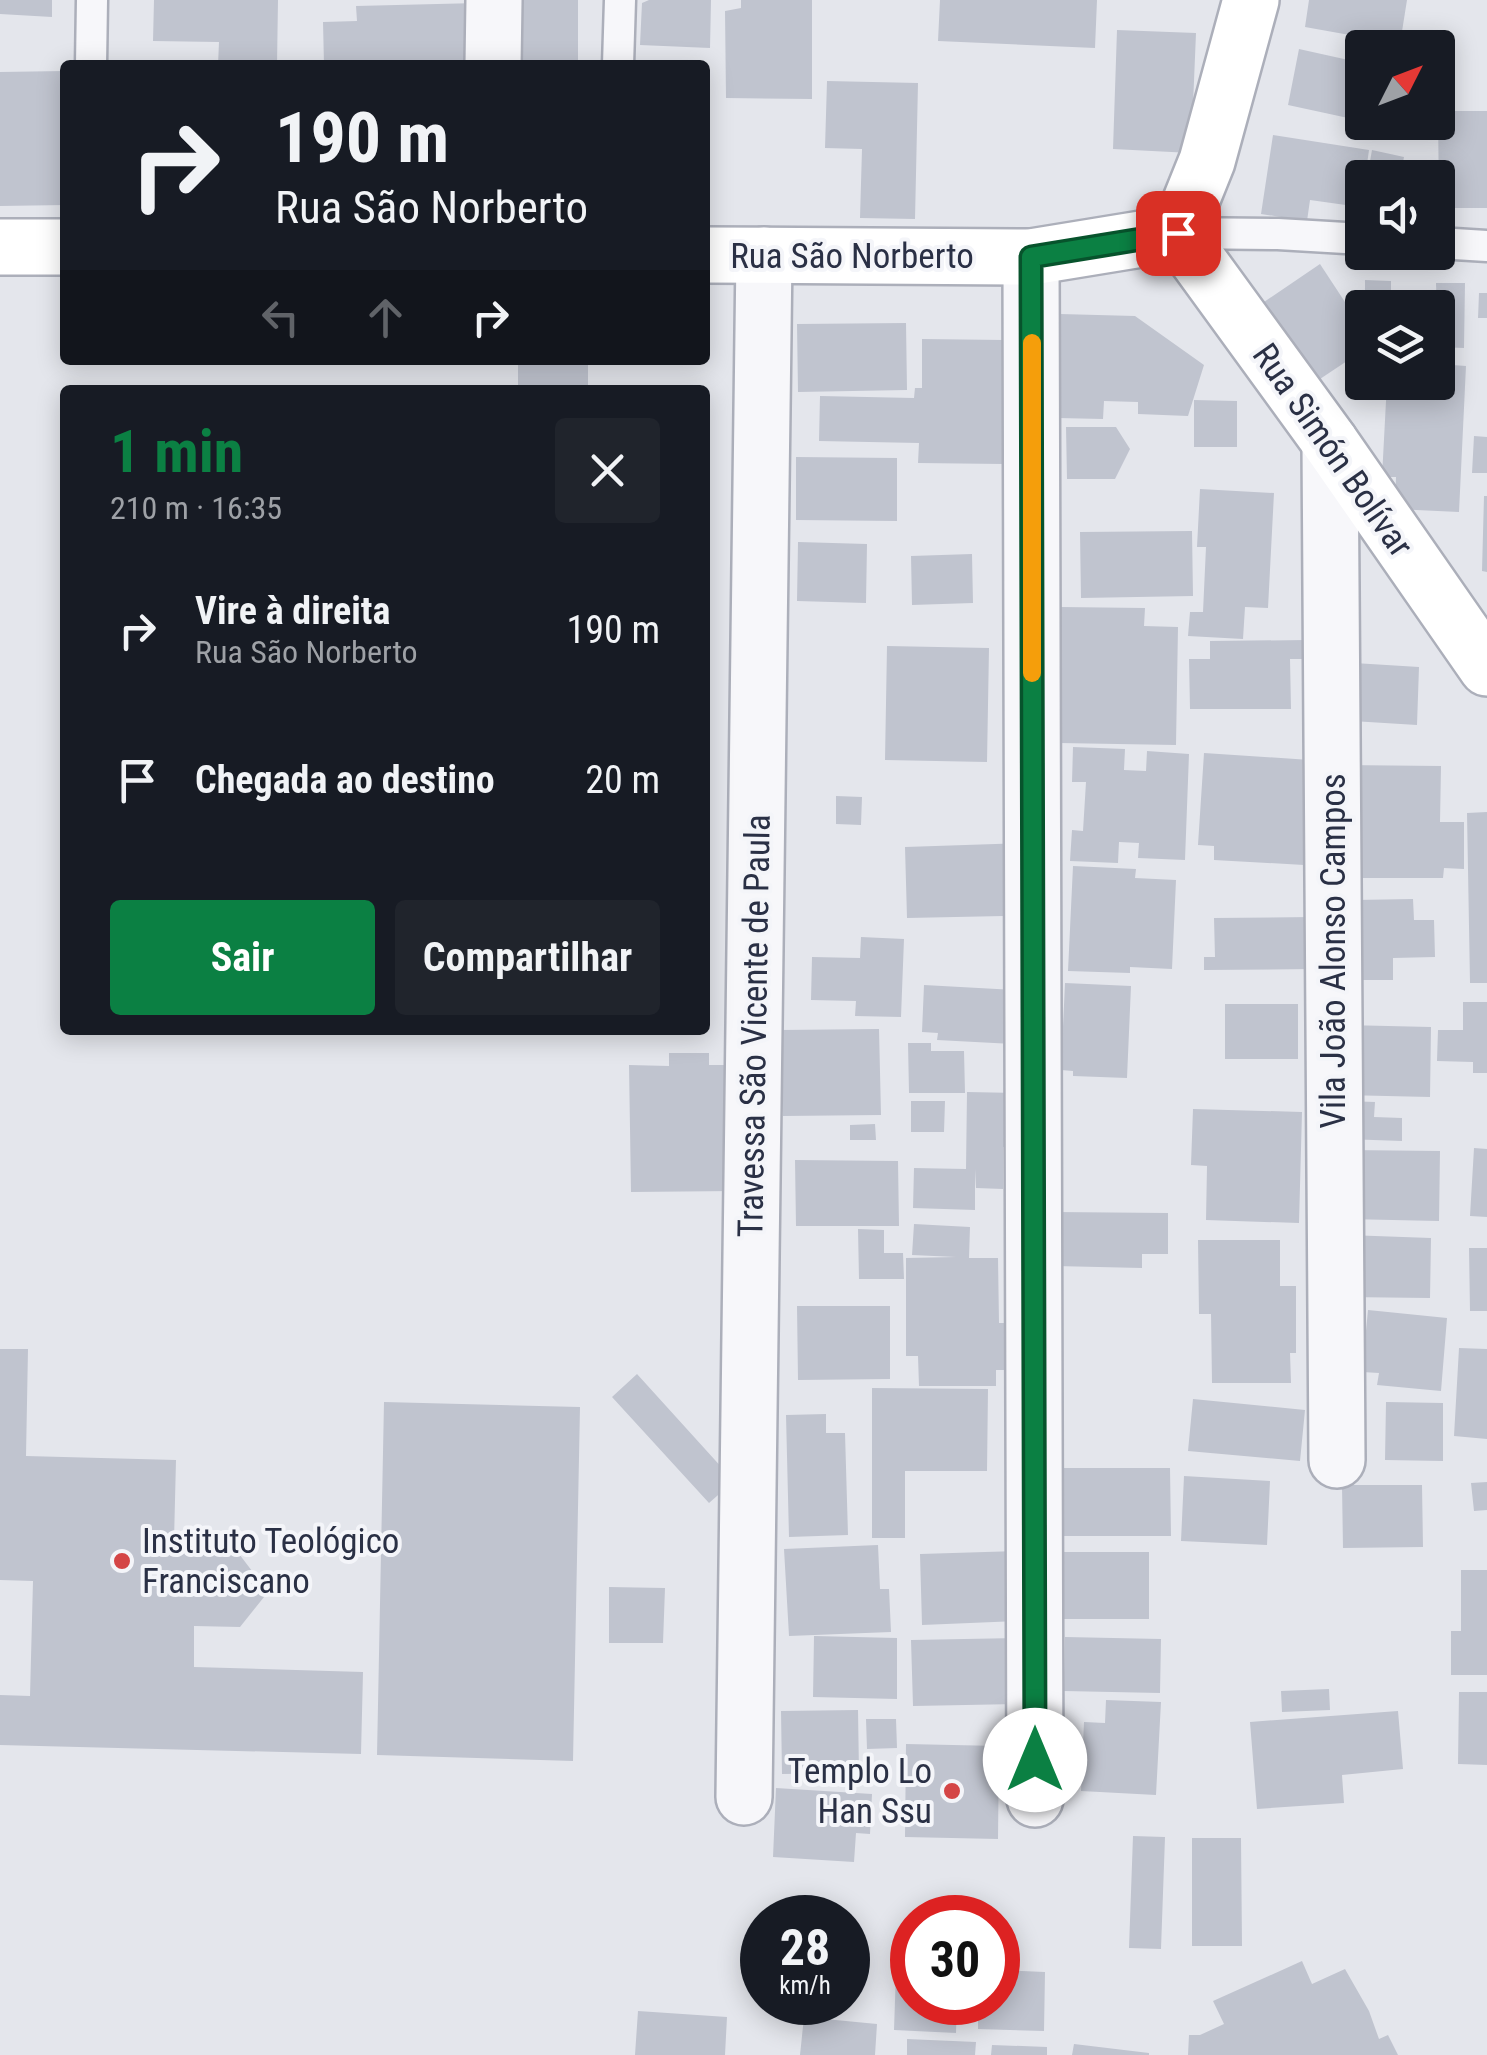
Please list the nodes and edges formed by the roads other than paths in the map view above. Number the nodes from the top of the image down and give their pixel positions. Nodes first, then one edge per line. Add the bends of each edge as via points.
1 (92, 0) edge
2 (494, 0) edge
3 (620, 0) edge
4 (1251, 0) edge
5 (91, 60) edge
6 (493, 60) edge
7 (618, 60) edge
8 (1178, 233) junction
9 (1345, 238) edge
10 (1455, 244) edge
11 (0, 246) edge
12 (1487, 246) edge
13 (60, 247) edge
14 (710, 255) edge
15 (764, 255) junction
16 (1031, 257) junction
17 (1330, 442) junction
18 (1487, 668) edge
19 (1337, 1460) dead end
20 (744, 1797) dead end
21 (1035, 1799) dead end

1 - 5 lane
2 - 6 street
3 - 7 lane
4 - 8 street via 1207,161
8 - 9 lane
8 - 16 street, Rua São Norberto
8 - 17 street, Rua Simón Bolívar
10 - 12 lane
11 - 13 street
14 - 15 street, Rua São Norberto
15 - 16 street, Rua São Norberto
15 - 20 street, Travessa São Vicente de Paula
16 - 21 street
17 - 18 street, Rua Simón Bolívar
17 - 19 street, Vila João Alonso Campos

